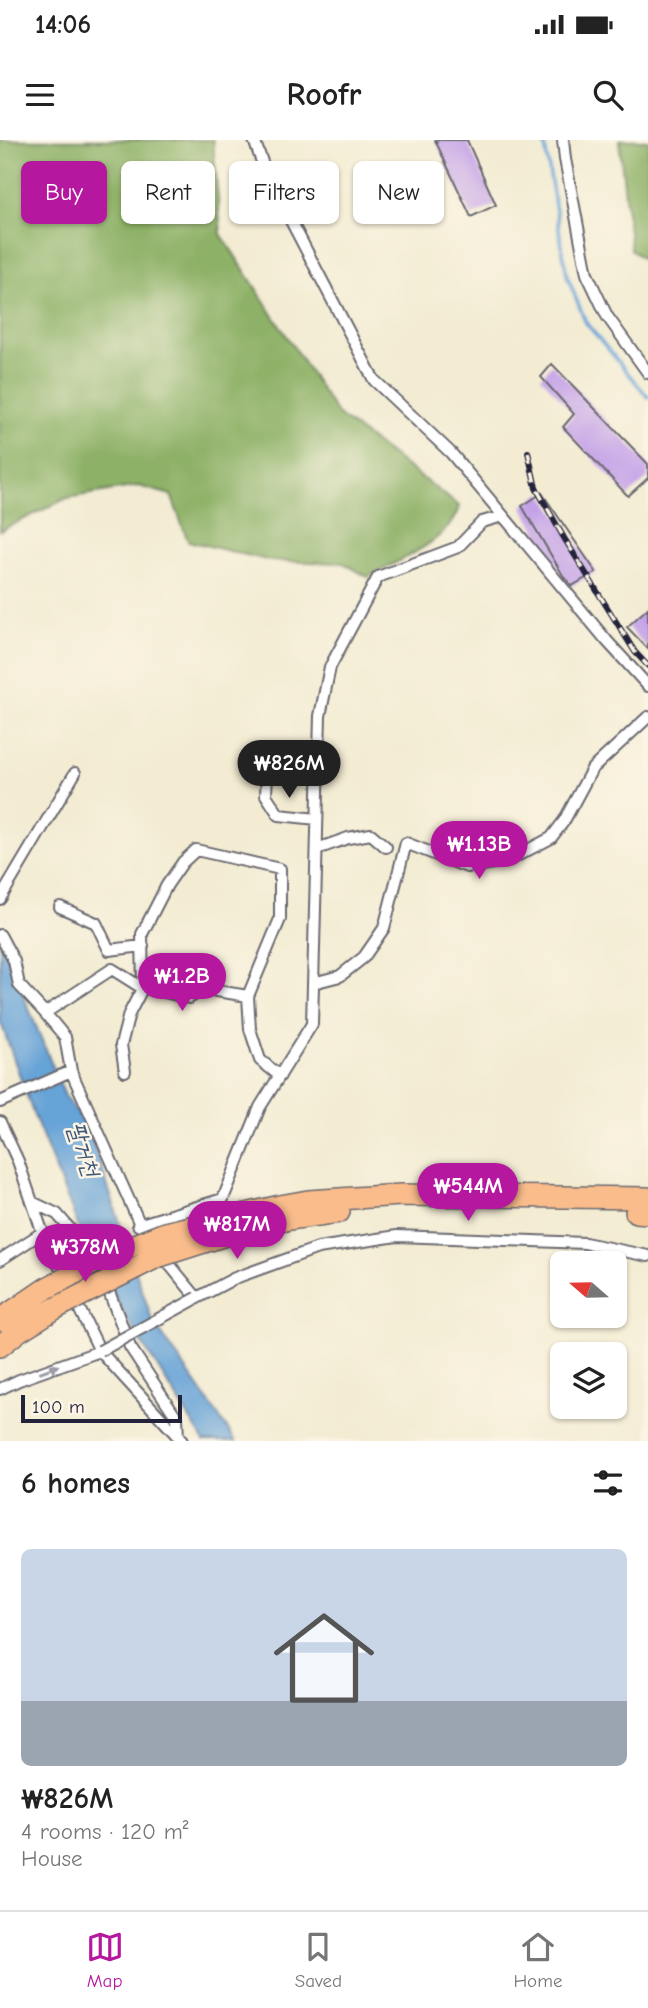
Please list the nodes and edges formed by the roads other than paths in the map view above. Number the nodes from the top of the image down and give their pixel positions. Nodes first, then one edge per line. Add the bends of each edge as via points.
1 (254, 140) edge
2 (563, 140) edge
3 (648, 373) edge
4 (503, 516) junction
5 (648, 686) edge
6 (648, 717) edge
7 (267, 772) dead end
8 (75, 773) dead end
9 (317, 820) junction
10 (386, 848) dead end
11 (317, 849) junction
12 (0, 899) edge
13 (60, 907) dead end
14 (0, 935) edge
15 (143, 946) junction
16 (313, 983) junction
17 (143, 987) junction
18 (248, 996) junction
19 (45, 1013) junction
20 (71, 1071) junction
21 (125, 1071) dead end
22 (280, 1076) junction
23 (4, 1100) edge
24 (0, 1122) edge
25 (32, 1202) junction
26 (645, 1205) edge
27 (285, 1212) junction
28 (138, 1224) junction
29 (43, 1232) junction
30 (648, 1256) edge
31 (0, 1260) edge
32 (197, 1298) junction
33 (6, 1314) edge
34 (0, 1348) edge
35 (100, 1351) junction
36 (0, 1389) edge
37 (180, 1439) edge

1 - 4 street via 266,173 374,380 451,453
2 - 3 street via 587,274 607,316
4 - 5 street
4 - 9 street via 482,522 457,547 378,577 330,667 320,716
6 - 16 street via 592,769 551,838 508,861 467,867 406,843 384,928 364,957 340,976
7 - 9 street via 266,795 279,815
8 - 12 street
9 - 11 street
10 - 11 street via 371,834
11 - 16 street
13 - 15 street via 96,923 109,950
14 - 19 street via 14,961 19,985
15 - 17 street
15 - 18 street via 142,934 167,885 196,850 280,869 280,919
16 - 22 street via 312,1024
17 - 18 street via 189,998 204,989
17 - 19 street via 112,969
17 - 21 street via 129,1014 121,1045
18 - 22 street via 250,1029 260,1060
19 - 20 street via 65,1037
20 - 23 street
20 - 28 street
22 - 28 street via 260,1107 223,1199
24 - 25 street
25 - 29 street
25 - 37 street via 57,1214 97,1259 130,1347 177,1418
26 - 27 highway via 401,1195 308,1201
27 - 33 highway, bridge via 165,1233 111,1254
27 - 34 highway, bridge via 157,1258 56,1308
28 - 32 street
29 - 31 street
29 - 35 street
30 - 32 street via 584,1243 397,1236 318,1248 234,1278
32 - 35 street, bridge
36 -> 35 street
35 - 37 street

